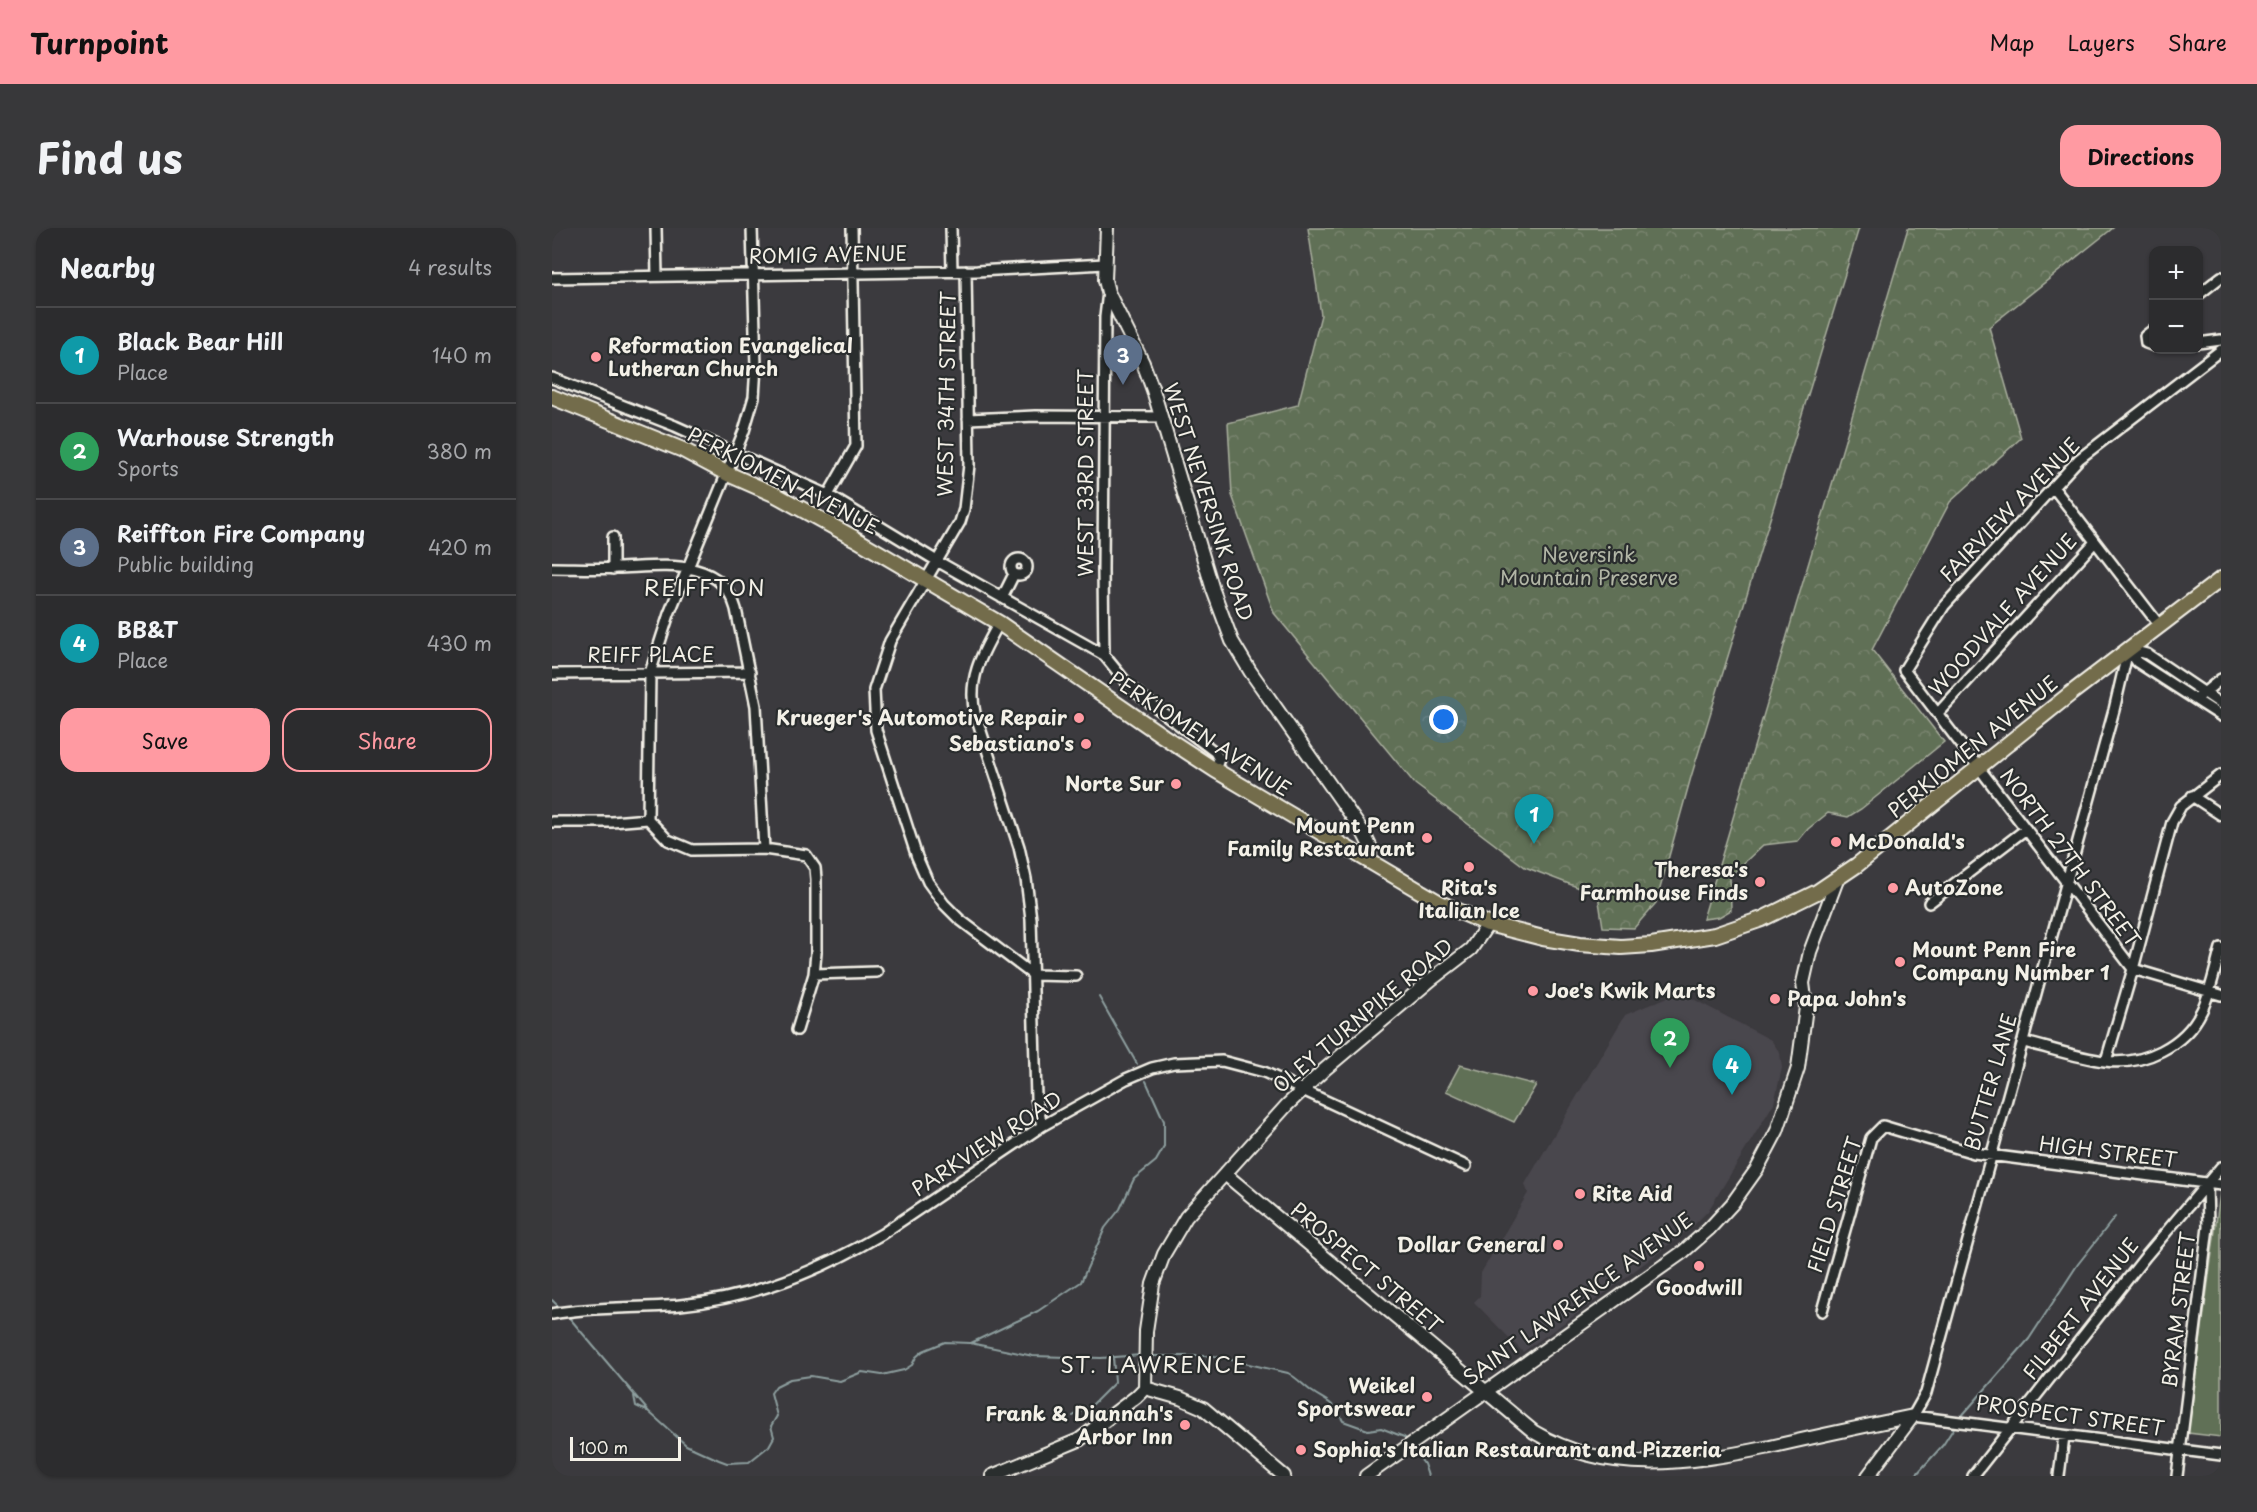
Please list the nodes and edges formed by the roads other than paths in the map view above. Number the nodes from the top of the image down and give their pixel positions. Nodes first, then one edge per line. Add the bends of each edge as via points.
1 (656, 228) edge
2 (752, 228) edge
3 (852, 228) edge
4 (951, 228) edge
5 (1107, 228) edge
6 (1105, 264) junction
7 (952, 271) junction
8 (966, 271) junction
9 (852, 273) junction
10 (753, 275) junction
11 (657, 276) junction
12 (2221, 277) edge
13 (552, 278) edge
14 (1108, 292) junction
15 (2203, 292) edge
16 (2149, 333) edge
17 (2221, 340) edge
18 (2203, 342) edge
19 (2149, 344) edge
20 (2221, 350) edge
21 (552, 378) edge
22 (552, 397) edge
23 (1104, 416) junction
24 (1161, 417) junction
25 (968, 419) junction
26 (736, 452) junction
27 (728, 474) junction
28 (2053, 487) junction
29 (828, 495) junction
30 (613, 537) dead end
31 (2095, 542) junction
32 (937, 561) junction
33 (689, 567) junction
34 (552, 568) edge
35 (613, 569) junction
36 (1014, 574) dead end
37 (926, 579) junction
38 (2221, 579) edge
39 (1002, 598) junction
40 (999, 623) junction
41 (2160, 626) junction
42 (2128, 649) junction
43 (1104, 654) junction
44 (1904, 670) joint
45 (750, 672) junction
46 (650, 673) junction
47 (552, 674) edge
48 (2221, 679) edge
49 (2204, 693) junction
50 (2195, 699) junction
51 (2221, 704) edge
52 (1938, 713) junction
53 (2221, 716) edge
54 (1980, 767) junction
55 (1215, 770) junction
56 (2221, 776) edge
57 (2192, 796) junction
58 (2221, 815) edge
59 (648, 819) junction
60 (552, 822) edge
61 (2026, 829) junction
62 (764, 849) junction
63 (1370, 861) junction
64 (1837, 879) junction
65 (2066, 883) junction
66 (1929, 903) dead end
67 (1488, 924) junction
68 (2221, 948) edge
69 (2133, 969) junction
70 (877, 972) dead end
71 (814, 974) junction
72 (1033, 975) junction
73 (1076, 976) dead end
74 (2208, 991) junction
75 (2221, 995) edge
76 (797, 1030) dead end
77 (2024, 1042) junction
78 (2106, 1061) junction
79 (1304, 1089) junction
80 (1042, 1126) junction
81 (1932, 1141) joint
82 (1991, 1156) junction
83 (1466, 1166) dead end
84 (2221, 1167) edge
85 (1225, 1174) junction
86 (2207, 1183) junction
87 (2221, 1185) edge
88 (1822, 1311) dead end
89 (552, 1314) edge
90 (1145, 1388) junction
91 (1484, 1391) junction
92 (1913, 1416) junction
93 (2010, 1428) junction
94 (2064, 1436) junction
95 (2180, 1450) junction
96 (2221, 1455) edge
97 (992, 1476) edge
98 (1284, 1476) edge
99 (1366, 1476) edge
100 (1868, 1476) edge
101 (1973, 1476) edge
102 (2059, 1476) edge
103 (2176, 1476) edge

1 - 11 street
2 - 10 street
3 - 9 street
4 - 7 street, WEST 34TH STREET
5 - 6 street, WEST NEVERSINK ROAD
6 - 8 street, ROMIG AVENUE
6 - 14 street, WEST NEVERSINK ROAD
7 - 8 street, ROMIG AVENUE
7 - 9 street, ROMIG AVENUE
8 - 25 street, WEST 34TH STREET
9 - 10 street, ROMIG AVENUE
9 - 29 street via 856,446
10 - 11 street, ROMIG AVENUE
10 - 26 street via 754,397
11 - 13 street, ROMIG AVENUE
12 - 15 street
14 - 23 street, WEST 33RD STREET via 1104,317
14 - 24 street, WEST NEVERSINK ROAD via 1143,363
16 - 19 street via 2145,336
17 - 18 street
20 - 28 street, FAIRVIEW AVENUE via 2079,459
21 - 26 street
22 - 27 main road, PERKIOMEN AVENUE via 683,450
23 - 24 street
23 - 25 street
23 - 43 street, WEST 33RD STREET
24 - 63 street, WEST NEVERSINK ROAD via 1232,641 1363,832 1370,846
25 - 32 street, WEST 34TH STREET via 969,465 964,509
26 - 27 street
26 - 29 street
27 - 33 street
27 - 37 main road, PERKIOMEN AVENUE via 776,495
28 - 31 street
28 - 44 street, FAIRVIEW AVENUE via 1944,606
29 - 32 street
30 - 35 street
31 - 41 street
31 - 52 street, WOODVALE AVENUE
32 - 37 street, WEST 34TH STREET
32 - 39 street
33 - 35 street
33 - 45 street via 717,579 730,594
33 - 46 street
34 - 35 street
36 - 39 street
37 - 40 main road, PERKIOMEN AVENUE
37 - 72 street, WEST 34TH STREET via 890,641 878,673 874,712 881,747 917,857 933,890 959,919
38 - 41 main road, PERKIOMEN AVENUE
39 - 43 street
40 - 55 main road, PERKIOMEN AVENUE
40 - 72 street via 980,658 972,695 1026,879
41 - 42 main road, PERKIOMEN AVENUE
42 - 49 street via 2147,654
42 - 50 street via 2137,662
42 - 54 main road, PERKIOMEN AVENUE
42 - 65 street, BUTTER LANE via 2115,710
43 - 55 street via 1130,687 1215,752 1219,759
44 - 52 street, NORTH 27TH STREET
45 - 46 street, REIFF PLACE
45 - 62 street via 759,730
46 - 47 street, REIFF PLACE
46 - 59 street
48 - 49 street
49 - 50 street
49 - 51 street
50 - 53 street
52 - 54 street, NORTH 27TH STREET
54 - 61 street, NORTH 27TH STREET
54 - 64 main road, PERKIOMEN AVENUE
55 - 63 main road, PERKIOMEN AVENUE
56 - 57 street
57 - 58 street
57 - 69 street via 2172,822
59 - 60 street
59 - 62 street via 668,840 692,850
61 - 65 street, NORTH 27TH STREET
61 - 66 street
62 - 71 street via 807,855 815,868
63 - 67 main road, PERKIOMEN AVENUE via 1440,903
64 - 67 main road, PERKIOMEN AVENUE via 1762,919 1715,935 1670,943 1621,947 1580,944
64 - 91 street, SAINT LAWRENCE AVENUE via 1814,938 1803,983 1806,1007 1793,1089 1767,1152 1745,1188 1683,1252
65 - 69 street, NORTH 27TH STREET
65 - 77 street, BUTTER LANE
67 - 79 street, OLEY TURNPIKE ROAD via 1471,949
68 - 74 street
69 - 74 street
69 - 78 street
70 - 71 street
71 - 76 street
72 - 73 street
72 - 80 street via 1036,1098
74 - 75 street
74 - 78 street via 2195,1022 2167,1048 2136,1060
77 - 78 street
77 - 82 street, BUTTER LANE
79 - 80 street, PARKVIEW ROAD via 1264,1072 1222,1061 1174,1063 1126,1079
79 - 83 street, PARKVIEW ROAD
79 - 85 street, OLEY TURNPIKE ROAD
80 - 89 street, PARKVIEW ROAD via 882,1234 792,1279 750,1293 703,1302
81 - 82 street, HIGH STREET
81 - 88 street, FIELD STREET via 1883,1126 1871,1138
82 - 86 street, HIGH STREET
82 - 92 street, BUTTER LANE via 1926,1392
84 - 86 street, FILBERT AVENUE
85 - 90 street, OLEY TURNPIKE ROAD via 1190,1212 1164,1254 1150,1297
85 - 91 street, PROSPECT STREET
86 - 87 street, HIGH STREET
86 - 93 street, FILBERT AVENUE
86 - 95 street, BYRAM STREET via 2208,1227
90 - 97 street via 1079,1440
90 - 98 street via 1210,1412
91 - 92 street, PROSPECT STREET via 1556,1448 1597,1463 1636,1469 1679,1466
91 - 99 street, SAINT LAWRENCE AVENUE
92 - 93 street, PROSPECT STREET
92 - 100 street, BUTTER LANE
93 - 94 street, PROSPECT STREET
93 - 101 street, FILBERT AVENUE
94 - 95 street, PROSPECT STREET
94 - 102 street
95 - 96 street, PROSPECT STREET
95 - 103 street, BYRAM STREET

